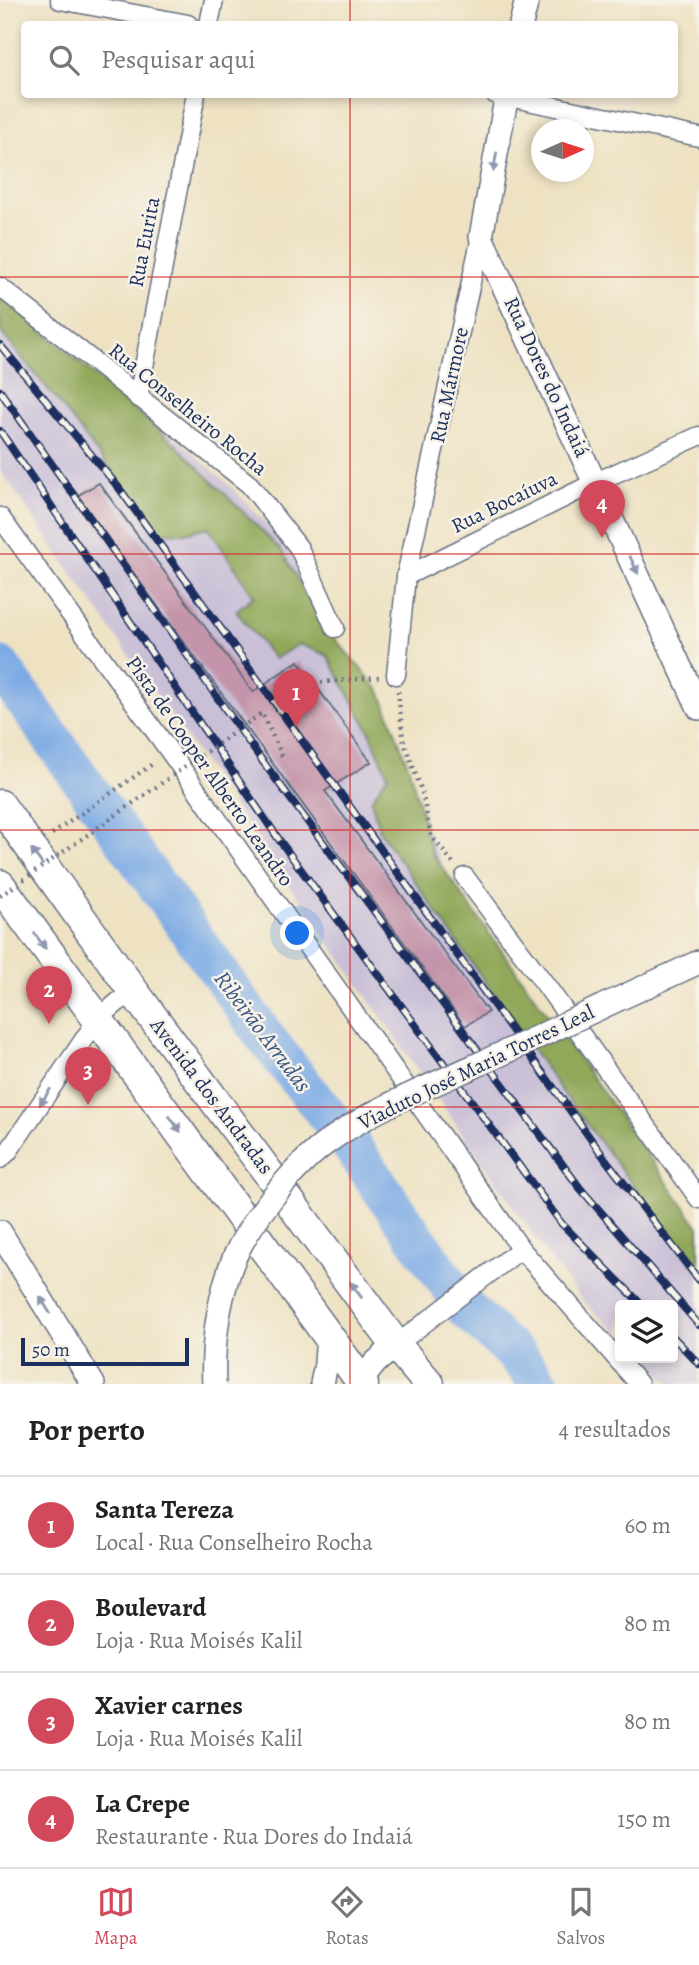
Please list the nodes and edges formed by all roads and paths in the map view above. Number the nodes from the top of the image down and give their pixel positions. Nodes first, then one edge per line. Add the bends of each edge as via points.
1 (60, 0) edge
2 (214, 0) edge
3 (527, 0) edge
4 (172, 21) edge
5 (210, 21) edge
6 (523, 21) edge
7 (194, 98) edge
8 (503, 98) edge
9 (517, 98) edge
10 (699, 137) edge
11 (481, 237) junction
12 (0, 287) edge
13 (138, 398) junction
14 (699, 436) edge
15 (596, 482) junction
16 (0, 517) edge
17 (406, 576) junction
18 (335, 628) dead end
19 (396, 675) junction
20 (314, 683) dead end
21 (699, 708) edge
22 (170, 751) junction
23 (284, 760) dead end
24 (0, 806) edge
25 (31, 849) junction
26 (465, 877) joint
27 (0, 886) edge
28 (0, 896) edge
29 (699, 962) edge
30 (134, 992) junction
31 (97, 1020) junction
32 (0, 1159) edge
33 (699, 1199) edge
34 (0, 1232) edge
35 (521, 1249) junction
36 (328, 1333) junction
37 (396, 1345) junction
38 (360, 1383) edge
39 (93, 1384) edge
40 (214, 1384) edge
41 (322, 1384) edge
42 (429, 1384) edge
43 (639, 1384) edge

1 - 4 street
2 - 5 street
3 - 6 street
7 - 13 street, Rua Eurita
8 -> 11 street, Rua Mármore
9 - 10 street
11 - 15 street, Rua Dores do Indaiá
11 - 17 street, Rua Mármore
12 - 13 street, Rua Conselheiro Rocha
13 - 18 street, Rua Conselheiro Rocha via 250,485 299,548
14 - 15 street, Rua Bocaíuva
15 - 17 street, Rua Bocaíuva
15 -> 21 street, Rua Dores do Indaiá
16 - 22 street, Pista de Cooper Alberto Leandro
17 - 19 street, Rua Mármore
19 - 20 path
19 - 26 path via 403,738 431,836
22 - 25 path
22 - 35 street, Pista de Cooper Alberto Leandro
23 - 28 path, bridge via 262,713
24 - 25 main road, Avenida dos Andradas
30 -> 25 main road, Avenida dos Andradas
26 - 33 street
27 -> 31 main road
29 - 40 street, Viaduto José Maria Torres Leal, bridge via 420,1090 324,1144 295,1170 246,1235 230,1268 217,1329
30 - 31 street
37 -> 30 main road, Avenida dos Andradas
31 -> 32 street
31 -> 36 main road
39 -> 34 street
35 - 37 street
35 - 43 street, Pista de Cooper Alberto Leandro
36 - 38 main road
36 - 41 street
37 - 38 street
37 - 42 main road, Avenida dos Andradas

